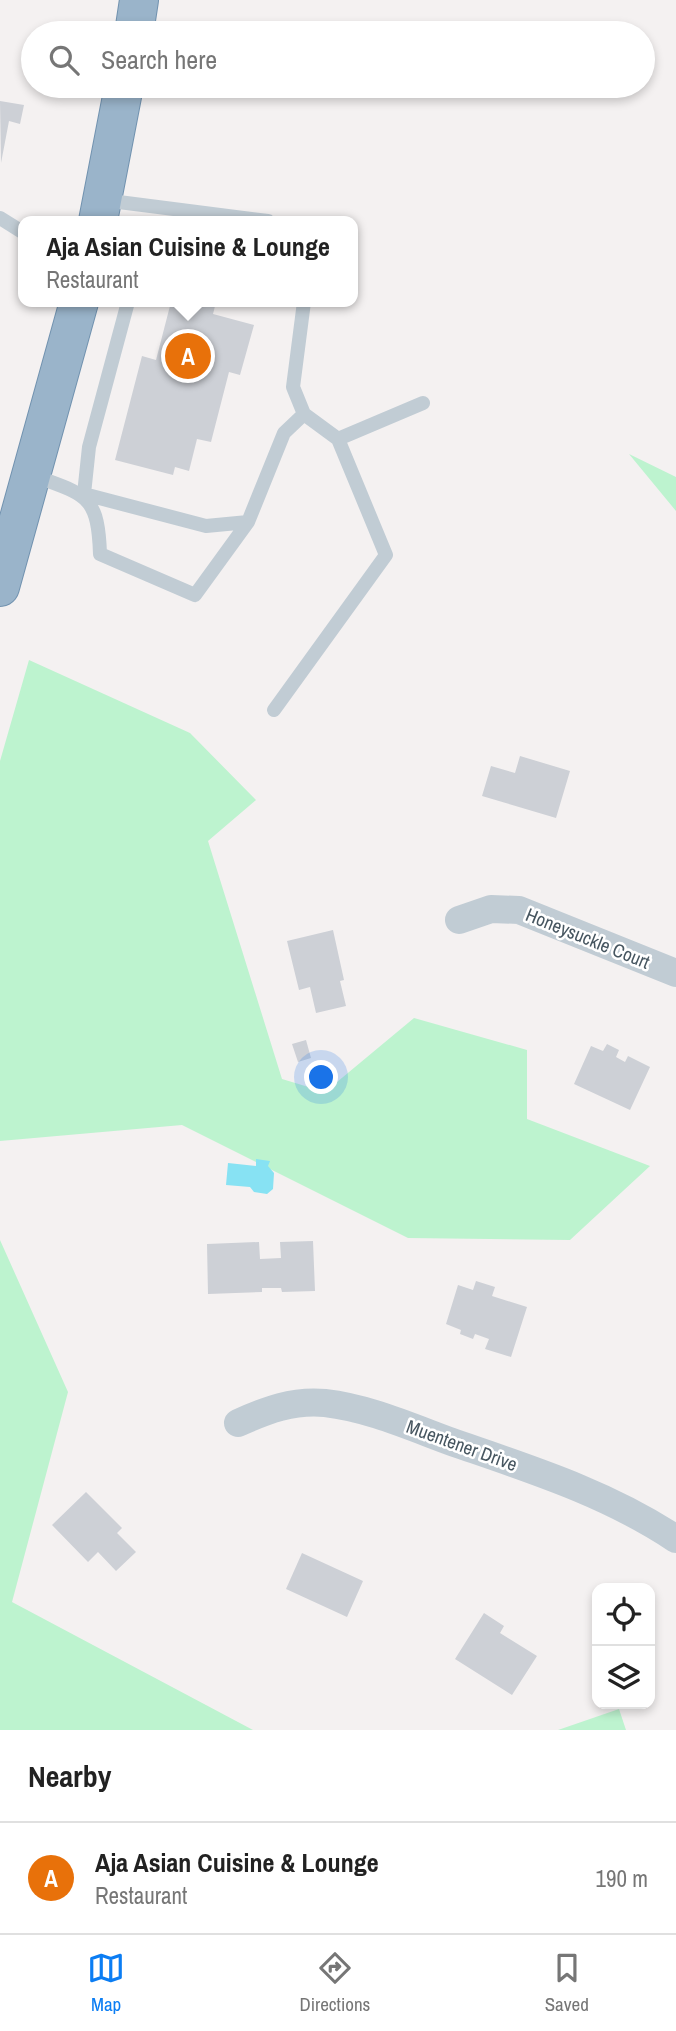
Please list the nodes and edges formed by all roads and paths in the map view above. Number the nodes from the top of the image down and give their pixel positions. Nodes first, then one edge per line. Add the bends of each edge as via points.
1 (139, 0) edge
2 (136, 21) edge
3 (122, 98) edge
4 (154, 206) junction
5 (100, 211) edge
6 (151, 216) edge
7 (230, 216) edge
8 (0, 218) edge
9 (18, 230) edge
10 (78, 307) edge
11 (127, 307) edge
12 (303, 307) edge
13 (422, 403) dead end
14 (304, 414) junction
15 (338, 439) junction
16 (32, 475) junction
17 (84, 494) junction
18 (248, 522) junction
19 (0, 587) edge
20 (274, 710) dead end
21 (458, 920) dead end
22 (676, 973) edge
23 (238, 1423) dead end
24 (676, 1539) edge

1 - 2 highway
3 - 5 highway
4 - 5 lane
4 - 6 lane
4 - 7 lane
8 - 9 lane
10 - 16 highway
11 - 17 lane via 89,447
12 - 14 lane via 293,387
13 - 15 lane
14 - 15 lane
14 - 18 lane via 284,433
15 - 20 lane via 386,555
16 - 17 lane
16 - 19 highway
17 - 18 lane via 206,526
17 - 18 lane via 99,520 100,554 195,595
21 - 22 street, Honeysuckle Court via 491,909 519,910
23 - 24 street, Muentener Drive via 275,1407 302,1403 369,1412 598,1494

